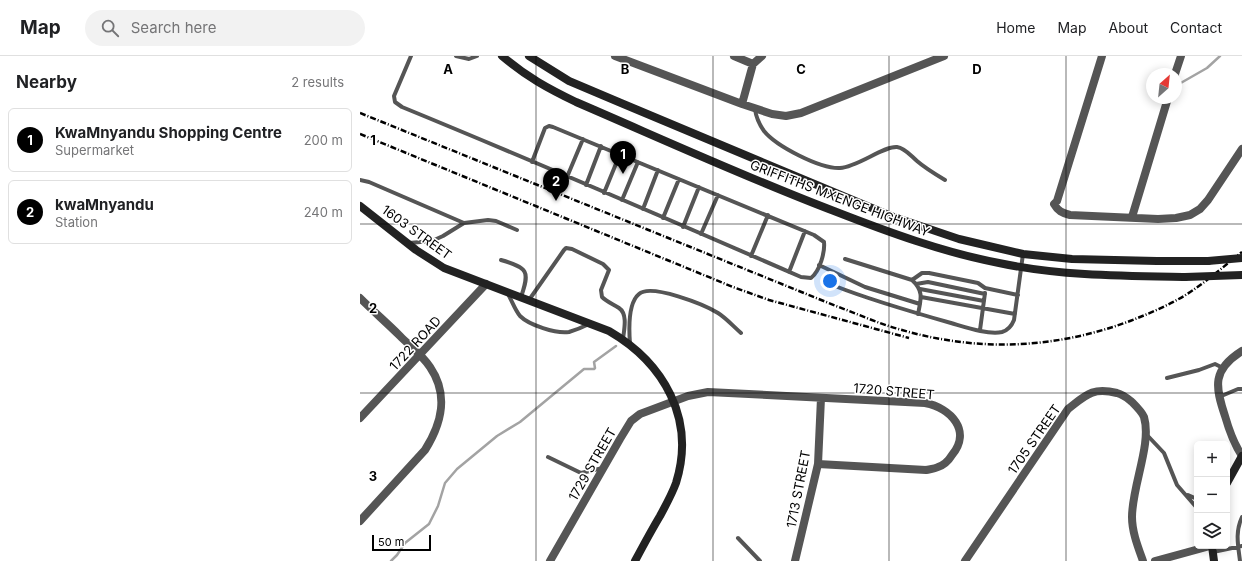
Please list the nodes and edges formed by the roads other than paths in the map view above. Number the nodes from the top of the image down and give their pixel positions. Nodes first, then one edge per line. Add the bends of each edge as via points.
1 (411, 56) edge
2 (456, 56) edge
3 (477, 56) edge
4 (502, 56) edge
5 (529, 56) edge
6 (615, 56) edge
7 (734, 56) edge
8 (762, 56) edge
9 (944, 56) edge
10 (1102, 56) edge
11 (1181, 56) edge
12 (753, 64) junction
13 (1177, 68) edge
14 (742, 104) junction
15 (1166, 104) edge
16 (754, 108) junction
17 (583, 139) junction
18 (602, 146) junction
19 (1242, 149) edge
20 (620, 154) junction
21 (532, 162) junction
22 (638, 162) junction
23 (658, 170) junction
24 (567, 177) junction
25 (679, 179) junction
26 (360, 180) edge
27 (944, 180) dead end
28 (586, 185) junction
29 (699, 187) junction
30 (604, 193) junction
31 (718, 195) junction
32 (622, 200) junction
33 (360, 206) edge
34 (643, 210) junction
35 (768, 216) junction
36 (1132, 217) junction
37 (663, 218) junction
38 (464, 223) junction
39 (683, 227) junction
40 (517, 230) dead end
41 (805, 231) junction
42 (701, 234) junction
43 (408, 243) junction
44 (1023, 254) junction
45 (751, 256) junction
46 (1242, 258) edge
47 (845, 259) dead end
48 (501, 260) dead end
49 (819, 265) junction
50 (1021, 267) junction
51 (789, 272) junction
52 (1242, 275) edge
53 (912, 280) junction
54 (486, 284) junction
55 (916, 284) junction
56 (835, 286) dead end
57 (985, 288) junction
58 (920, 289) junction
59 (508, 292) junction
60 (986, 294) junction
61 (1018, 294) junction
62 (921, 297) junction
63 (360, 298) edge
64 (525, 298) junction
65 (984, 301) junction
66 (920, 304) junction
67 (984, 308) junction
68 (918, 314) junction
69 (1015, 314) junction
70 (590, 324) junction
71 (980, 330) junction
72 (741, 333) dead end
73 (626, 342) junction
74 (1242, 351) edge
75 (420, 355) junction
76 (1223, 368) junction
77 (1167, 378) dead end
78 (1242, 389) edge
79 (1219, 397) junction
80 (821, 398) junction
81 (674, 401) junction
82 (362, 412) edge
83 (1145, 433) junction
84 (1242, 456) edge
85 (548, 457) dead end
86 (818, 464) junction
87 (603, 468) junction
88 (1230, 478) edge
89 (1184, 493) junction
90 (1194, 498) edge
91 (1194, 505) edge
92 (1242, 517) edge
93 (360, 521) edge
94 (738, 538) dead end
95 (1240, 547) edge
96 (1202, 549) edge
97 (1211, 549) edge
98 (550, 561) edge
99 (635, 561) edge
100 (760, 561) edge
101 (795, 561) edge
102 (965, 561) edge
103 (1143, 561) edge
104 (1155, 561) edge
105 (1214, 561) edge
106 (1240, 561) edge

1 - 21 lane via 394,96 398,105
2 - 3 lane via 469,59
4 - 50 street, GRIFFITHS MXENGE HIGHWAY via 545,87 576,102 794,196 936,248
5 - 44 street, GRIFFITHS MXENGE HIGHWAY via 576,83 891,216 959,239
6 - 14 street
7 - 12 street
8 - 12 street
9 - 16 street via 801,113 786,116
10 - 36 street via 1054,204 1056,209 1070,215
11 - 13 street
12 - 14 street
14 - 16 street
15 - 36 street
16 - 27 lane via 765,133 810,161 840,168 897,147 904,149 916,161
17 - 18 lane
17 - 21 lane via 548,126 543,132
17 - 24 lane
18 - 20 lane
18 - 28 lane
19 - 36 street via 1200,209 1190,215 1176,218
20 - 22 lane
20 - 30 lane
21 - 24 lane
22 - 23 lane
22 - 32 lane
23 - 25 lane
23 - 34 lane
24 - 28 lane
25 - 29 lane
25 - 37 lane
26 - 38 lane via 380,186
28 - 30 lane
29 - 31 lane
29 - 39 lane
30 - 32 lane
31 - 35 lane
31 - 42 lane
32 - 34 lane
33 - 43 street, 1603 STREET
34 - 37 lane
35 - 41 lane
35 - 45 lane
37 - 39 lane
38 - 40 lane via 488,220
38 - 43 lane via 432,241
39 - 42 lane
41 - 49 lane via 824,242 825,248
41 - 51 lane
42 - 45 lane
43 - 54 street, 1603 STREET via 444,268
44 - 46 street, GRIFFITHS MXENGE HIGHWAY, bridge via 1106,260 1208,261
44 - 50 lane
45 - 51 lane
47 - 53 lane
48 - 64 lane via 517,265 525,272
49 - 51 lane via 811,278
49 - 66 lane via 865,287
50 - 52 street, GRIFFITHS MXENGE HIGHWAY, bridge via 1093,275
50 - 61 lane
53 - 55 lane
53 - 57 lane via 922,273 928,273 978,283
54 - 59 street, 1603 STREET
54 - 75 street, 1722 ROAD
55 - 58 lane
55 - 60 lane via 928,282
56 - 68 lane
57 - 60 lane
57 - 61 lane
58 - 62 lane
58 - 65 lane
59 - 64 street, 1603 STREET
59 - 70 lane via 515,309 527,322 563,332
60 - 65 lane
61 - 69 lane
62 - 66 lane
62 - 67 lane
63 - 75 street
64 - 70 street, 1603 STREET
64 - 73 lane via 564,250 572,249 603,264 609,270 601,290 602,297 623,313
65 - 67 lane
66 - 68 lane
67 - 69 lane
67 - 71 lane
68 - 71 lane
69 - 71 lane via 1008,330
70 - 73 street, 1603 STREET via 609,331
72 - 73 lane via 709,308 662,292 644,291 639,294 633,306
73 - 81 street, 1603 STREET via 649,362
74 - 76 street
75 - 82 street, 1722 ROAD
75 - 93 street via 439,386 442,408 434,437 426,450
76 - 77 lane via 1215,364
76 - 79 street via 1218,380
78 - 79 lane
79 - 84 street
80 - 81 street, 1720 STREET via 708,392
80 - 86 street, 1713 STREET
80 - 86 street, 1720 STREET via 936,405 956,421 960,441 948,461 926,470
81 - 87 street, 1729 STREET via 640,414 631,421
81 - 99 street, 1603 STREET via 681,434 676,483
83 - 89 lane via 1164,453
83 - 102 street, 1705 STREET via 1143,415 1123,395 1095,391 1084,396 1068,409
83 - 103 street, 1705 STREET via 1132,502 1136,541
84 - 88 street
85 - 87 lane via 581,473
86 - 101 street, 1713 STREET
87 - 98 street, 1729 STREET
89 - 90 lane
89 - 91 lane
92 - 95 lane via 1237,530
94 - 100 lane
95 - 106 lane
96 - 104 street
97 - 105 street

